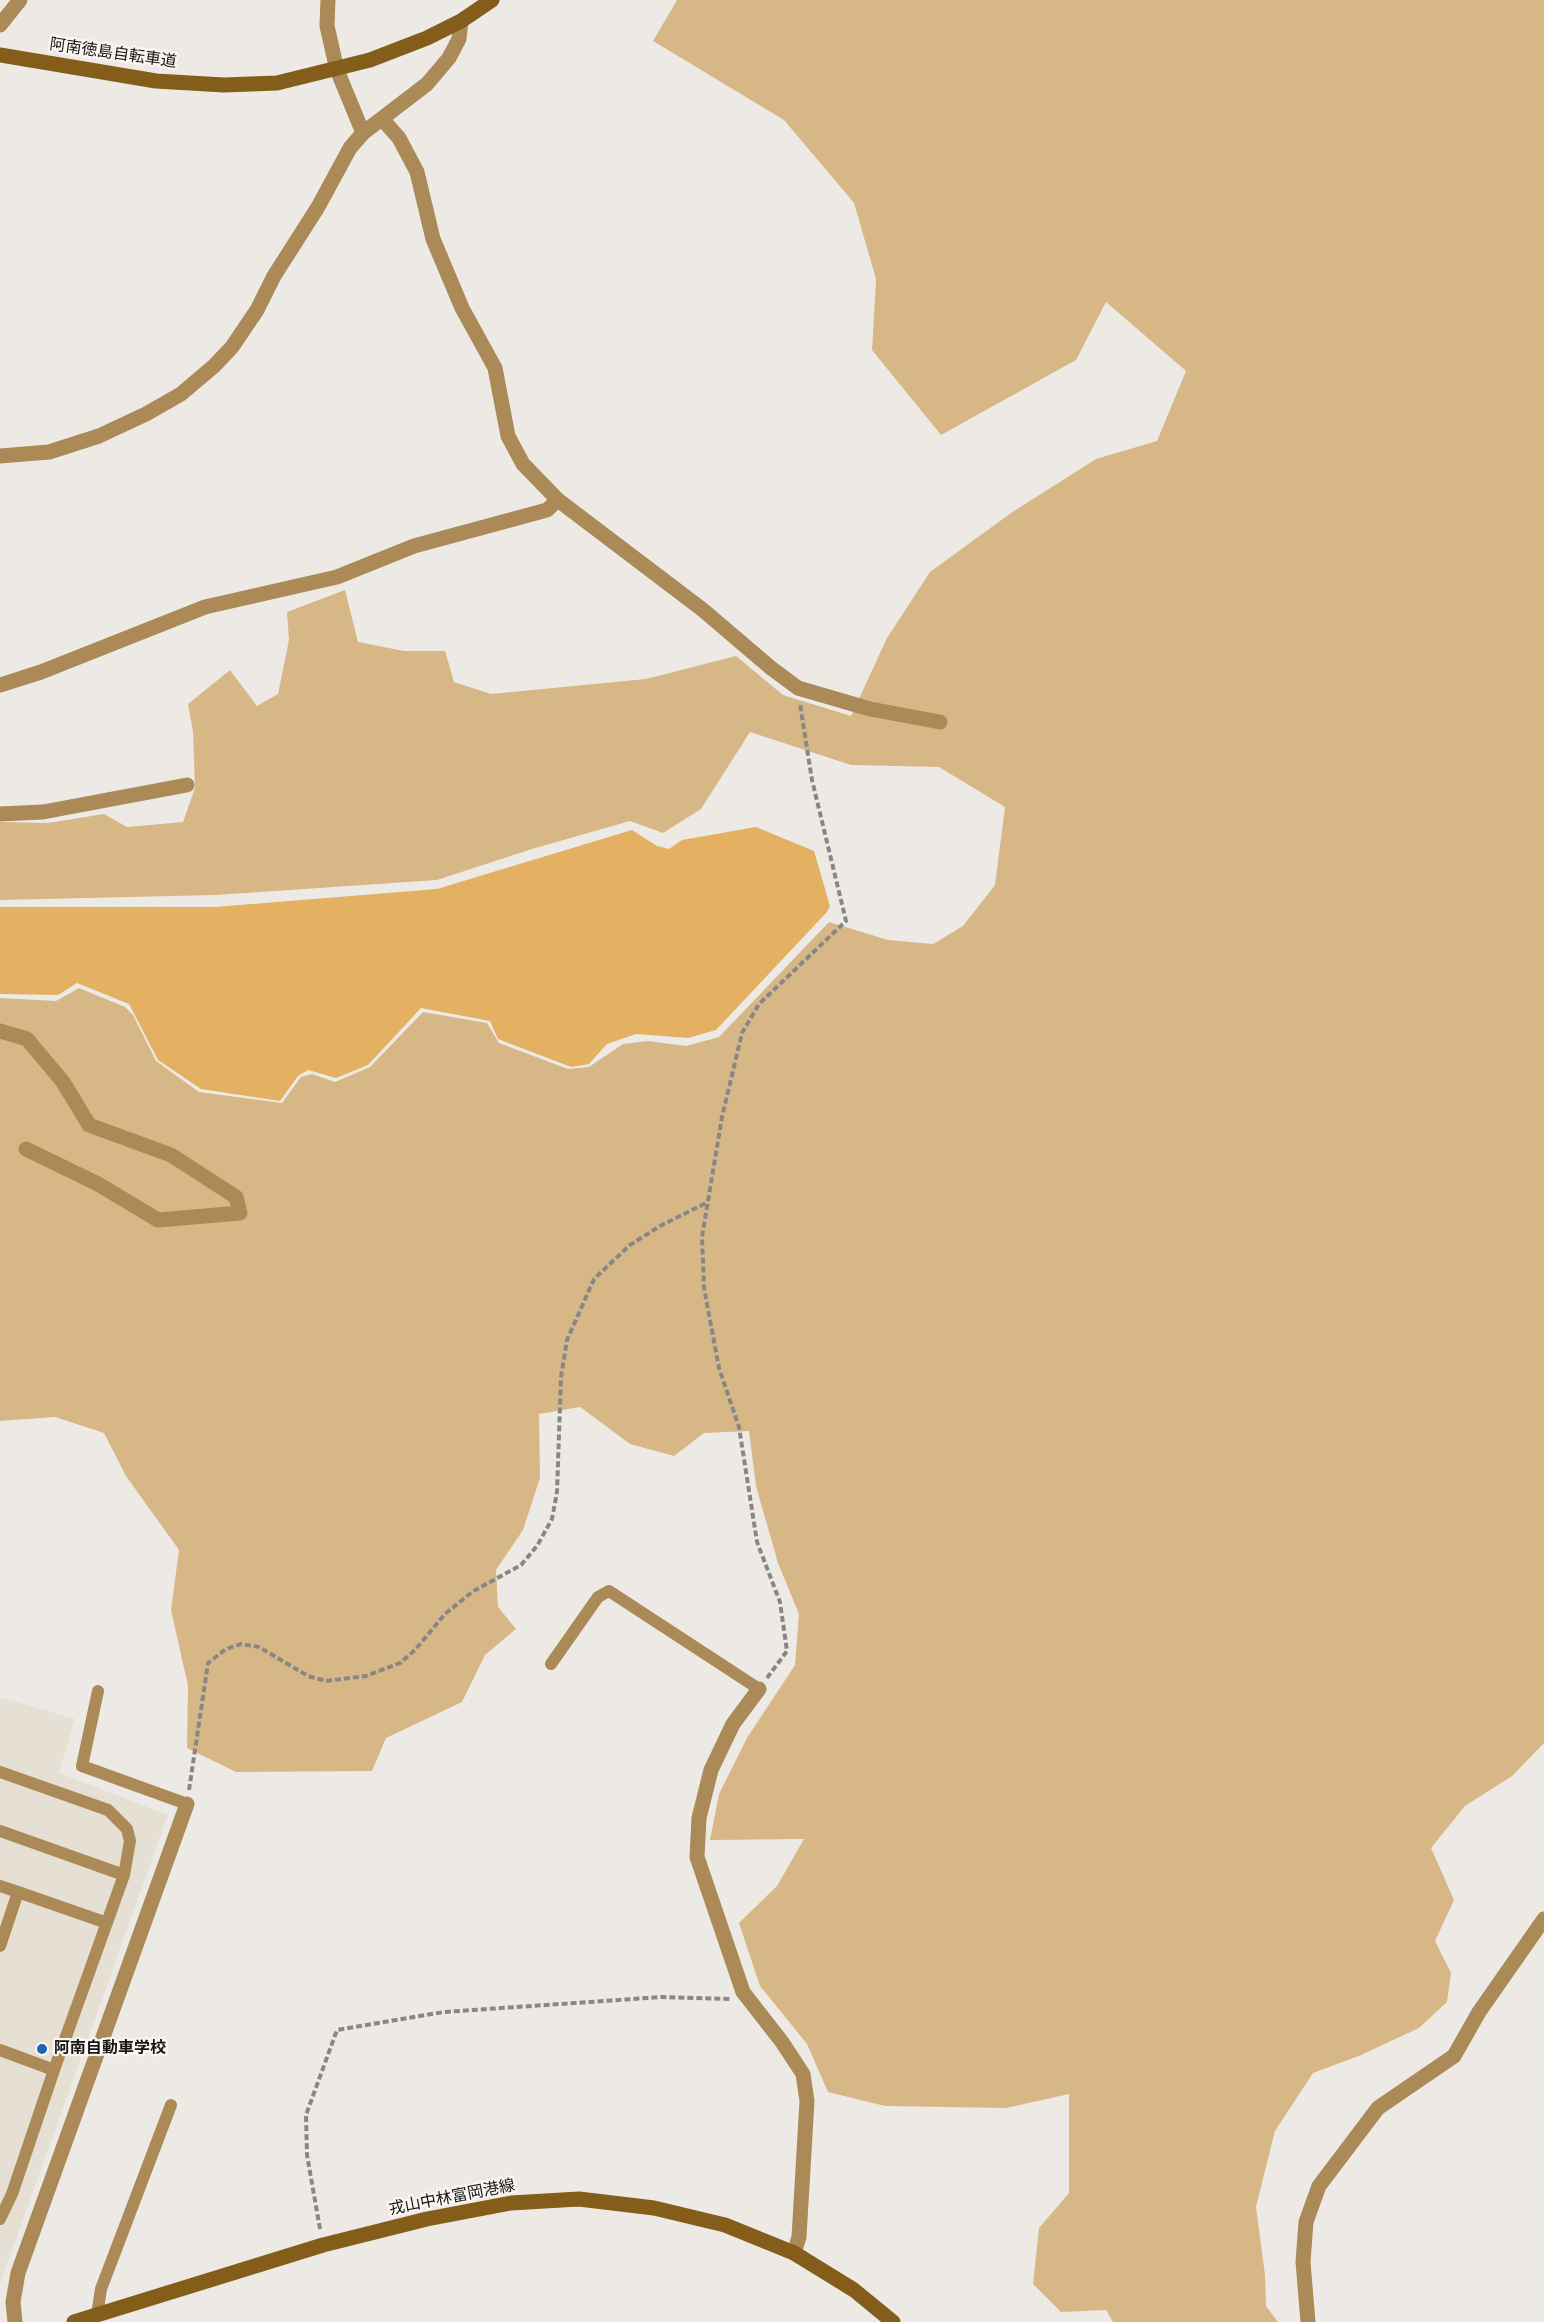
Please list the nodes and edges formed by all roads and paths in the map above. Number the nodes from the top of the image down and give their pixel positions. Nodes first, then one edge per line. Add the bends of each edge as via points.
1 (20, 0) edge
2 (328, 0) edge
3 (492, 0) edge
4 (461, 21) junction
5 (0, 25) edge
6 (0, 56) edge
7 (337, 70) junction
8 (383, 120) junction
9 (363, 133) junction
10 (0, 456) edge
11 (558, 500) junction
12 (0, 685) edge
13 (798, 688) junction
14 (940, 722) dead end
15 (187, 785) dead end
16 (0, 814) edge
17 (0, 1031) edge
18 (26, 1149) dead end
19 (707, 1202) junction
20 (551, 1664) dead end
21 (759, 1689) junction
22 (98, 1691) dead end
23 (2, 1773) edge
24 (187, 1804) junction
25 (0, 1831) edge
26 (124, 1875) junction
27 (0, 1886) edge
28 (18, 1892) junction
29 (1544, 1919) edge
30 (107, 1923) junction
31 (0, 1946) edge
32 (743, 1992) junction
33 (0, 2050) edge
34 (54, 2070) junction
35 (171, 2105) dead end
36 (0, 2219) edge
37 (323, 2245) junction
38 (794, 2253) junction
39 (97, 2315) junction
40 (15, 2322) edge
41 (74, 2322) edge
42 (893, 2322) edge
43 (1308, 2322) edge

1 - 5 street
2 - 7 street via 327,26
3 - 4 main road, 阿南徳島自転車道
4 - 7 main road, 阿南徳島自転車道 via 427,38
4 - 8 street via 459,39 449,58 427,84
6 - 7 main road, 阿南徳島自転車道 via 156,81 224,85 277,82
7 - 9 street
8 - 9 street
8 - 11 street via 399,138 417,172 434,239 462,309 495,368 508,436 523,464
9 - 10 street via 350,148 257,310 214,366 181,394 99,436 49,452
11 - 12 street via 547,510 414,546 337,577 205,607
11 - 13 street via 704,610
13 - 14 street via 870,709
13 - 19 path via 812,780 846,921 759,1004 742,1033
15 - 16 street via 42,812
17 - 18 street via 27,1038 63,1082 89,1125 171,1155 236,1197 240,1213 158,1220 98,1184
19 - 21 path via 702,1237 704,1288 719,1368 739,1427 757,1542 780,1602 786,1651
19 - 24 path via 630,1245 594,1279 567,1340 552,1520 521,1565 472,1592 445,1614 400,1663 366,1676 326,1681 308,1676 259,1647 241,1644 214,1657 208,1663
20 - 21 lane via 598,1596 609,1591
21 - 32 street via 733,1724 711,1770 699,1818 697,1857
22 - 24 lane via 82,1766
23 - 26 lane via 108,1810 118,1818 130,1841
24 - 40 street via 18,2273 13,2302
25 - 26 lane
26 - 30 lane
27 - 28 lane
28 - 30 lane
28 - 31 lane
29 - 43 street via 1479,2012 1454,2056 1378,2108 1319,2186 1305,2232
30 - 34 lane
32 - 37 path via 735,1999 662,1998 444,2012 337,2030 306,2115 308,2155
32 - 38 street via 803,2074 807,2101 799,2236
33 - 34 lane
34 - 36 lane
35 - 39 lane via 101,2289
37 - 38 main road, 戎山中林富岡港線 via 511,2203 579,2199 654,2208 725,2225
37 - 39 main road, 戎山中林富岡港線
38 - 42 main road, 戎山中林富岡港線 via 854,2290
39 - 41 main road, 戎山中林富岡港線

